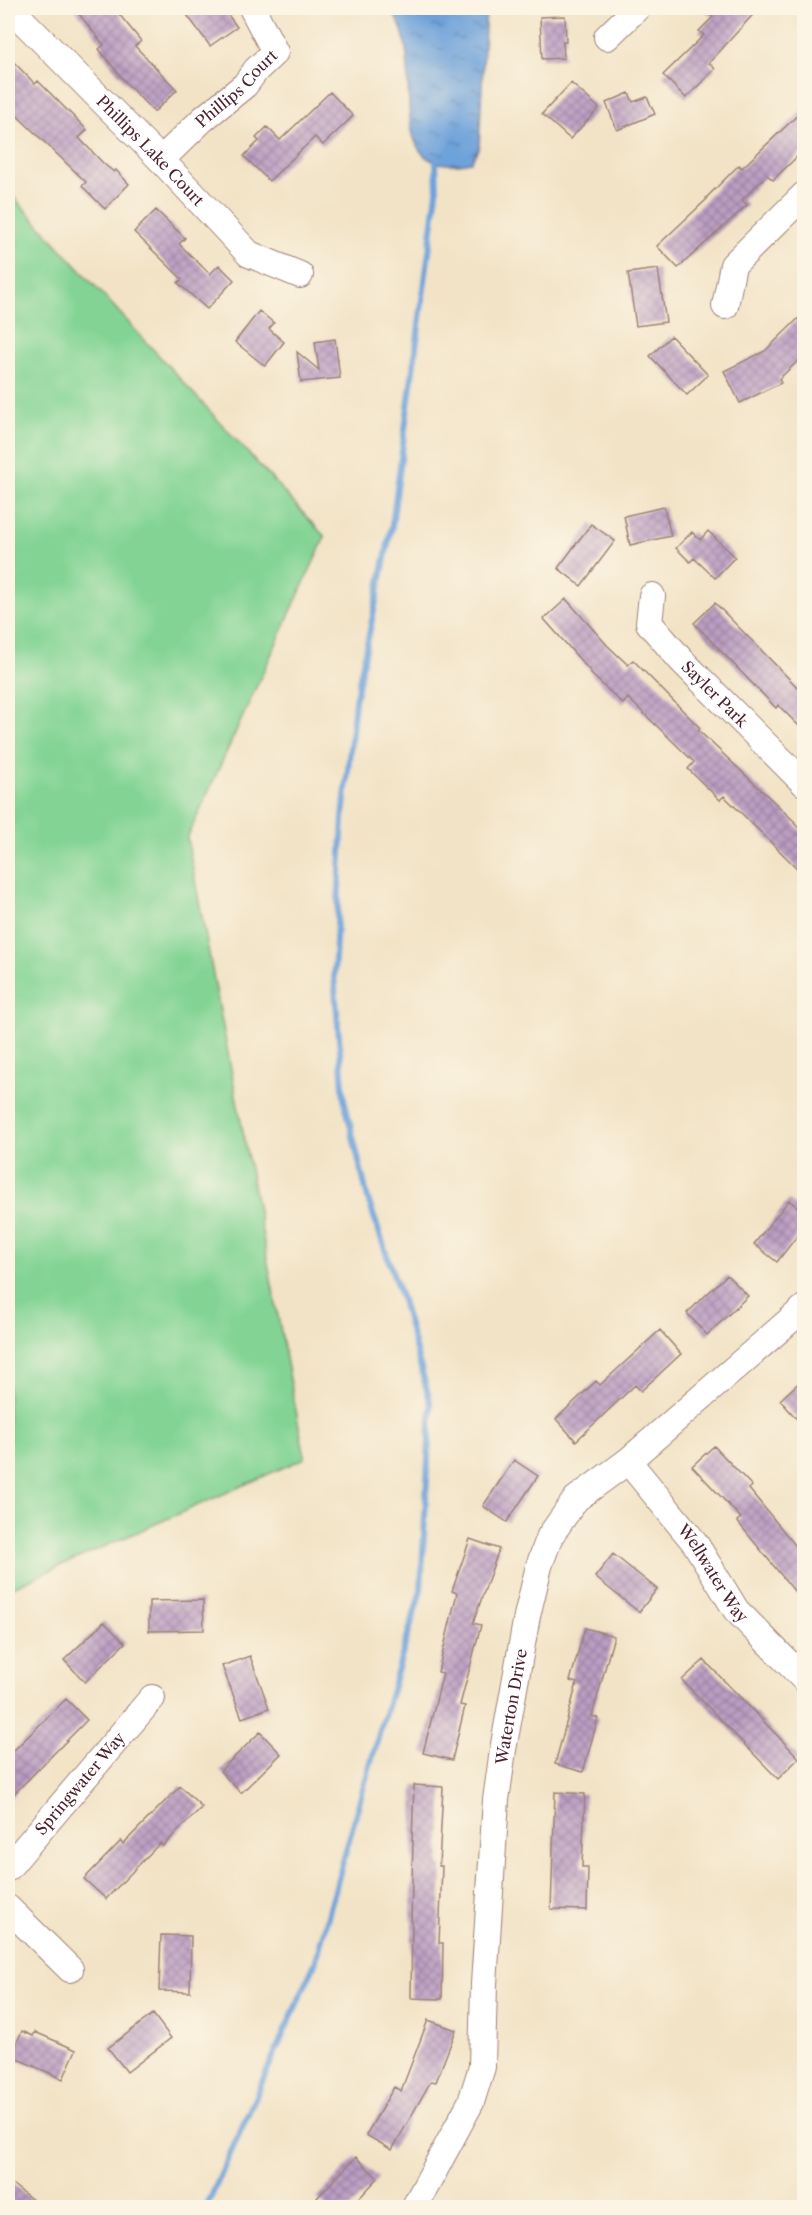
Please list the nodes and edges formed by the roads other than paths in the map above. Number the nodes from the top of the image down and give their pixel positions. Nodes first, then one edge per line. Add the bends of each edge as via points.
1 (10, 8) edge
2 (252, 8) edge
3 (637, 8) edge
4 (607, 37) dead end
5 (161, 160) junction
6 (804, 195) edge
7 (300, 276) dead end
8 (725, 306) dead end
9 (652, 596) dead end
10 (804, 783) edge
11 (804, 1308) edge
12 (628, 1461) junction
13 (804, 1679) edge
14 (152, 1698) dead end
15 (8, 1868) edge
16 (8, 1908) edge
17 (70, 1969) dead end
18 (414, 2208) edge

1 - 5 street, Phillips Lake Court
2 - 5 street, Phillips Court via 275,52 245,85
3 - 4 street
5 - 7 street, Phillips Lake Court via 249,254
6 - 8 street via 733,265
9 - 10 street, Sayler Park via 649,622 681,660
11 - 12 street, Waterton Drive
12 - 13 street, Wellwater Way via 695,1543 736,1610
12 - 18 street, Waterton Drive via 576,1499 550,1536 538,1566 509,1708 496,1800 482,2067 471,2102
14 - 15 street, Springwater Way
16 - 17 street

